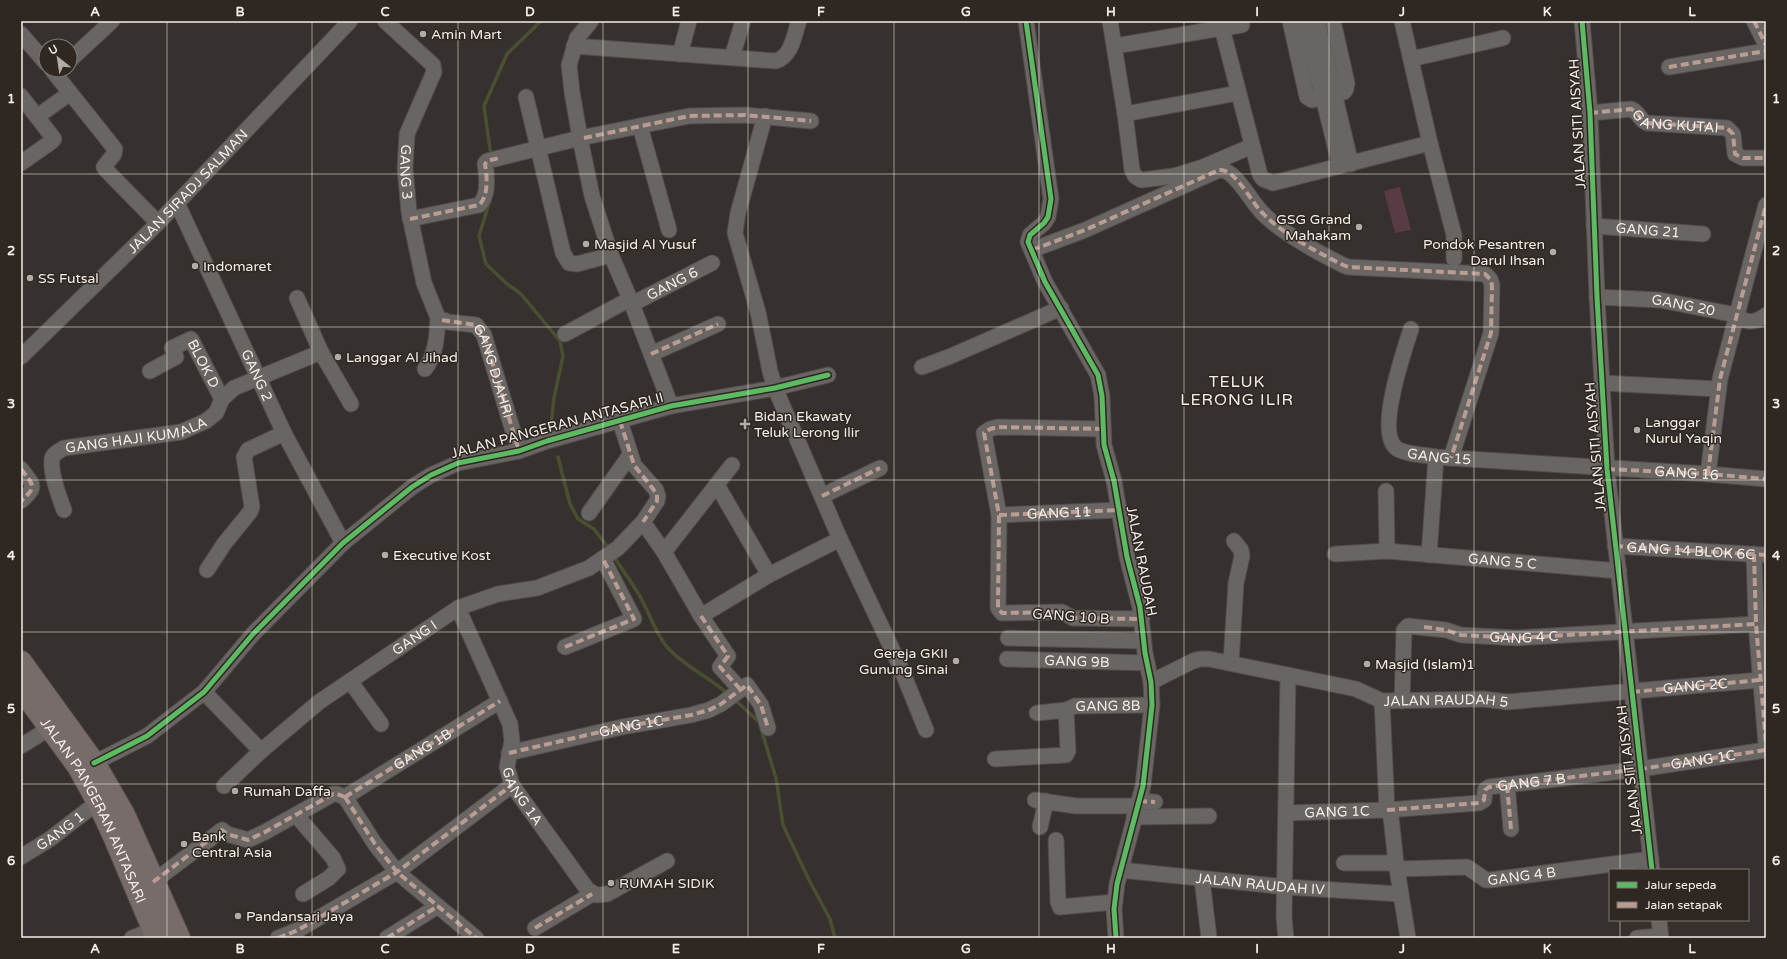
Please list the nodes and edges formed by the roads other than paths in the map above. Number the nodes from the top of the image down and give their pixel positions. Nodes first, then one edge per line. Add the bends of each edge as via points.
1 (112, 21) edge
2 (350, 21) edge
3 (385, 21) edge
4 (592, 21) edge
5 (689, 21) edge
6 (743, 21) edge
7 (798, 21) edge
8 (1026, 21) edge
9 (1110, 21) edge
10 (1290, 21) edge
11 (1304, 21) edge
12 (1317, 21) edge
13 (1333, 21) edge
14 (1402, 21) edge
15 (1582, 21) edge
16 (1754, 21) edge
17 (1242, 25) dead end
18 (1222, 28) junction
19 (21, 34) edge
20 (1503, 38) dead end
21 (1316, 44) junction
22 (1766, 45) edge
23 (574, 46) junction
24 (1115, 46) junction
25 (1766, 51) edge
26 (38, 53) edge
27 (78, 53) edge
28 (680, 54) junction
29 (732, 57) junction
30 (1411, 59) junction
31 (1669, 67) dead end
32 (59, 78) edge
33 (70, 93) junction
34 (1238, 93) junction
35 (21, 96) edge
36 (526, 97) dead end
37 (1329, 97) junction
38 (1590, 113) junction
39 (1125, 114) junction
40 (38, 116) junction
41 (765, 116) junction
42 (811, 121) dead end
43 (640, 126) junction
44 (580, 138) junction
45 (1430, 143) junction
46 (1252, 146) junction
47 (537, 149) junction
48 (1766, 158) edge
49 (21, 163) edge
50 (1346, 165) junction
51 (177, 203) junction
52 (1766, 205) edge
53 (410, 219) junction
54 (158, 224) junction
55 (1594, 226) junction
56 (670, 230) dead end
57 (1703, 234) dead end
58 (1032, 250) junction
59 (611, 255) junction
60 (1454, 259) dead end
61 (712, 263) dead end
62 (297, 298) dead end
63 (1596, 298) junction
64 (631, 301) junction
65 (1060, 308) junction
66 (1736, 315) junction
67 (1766, 315) edge
68 (440, 319) junction
69 (718, 324) dead end
70 (1410, 330) dead end
71 (565, 334) dead end
72 (321, 352) junction
73 (651, 354) junction
74 (21, 357) edge
75 (922, 366) dead end
76 (425, 369) dead end
77 (150, 371) dead end
78 (828, 375) dead end
79 (259, 378) junction
80 (1602, 383) junction
81 (775, 388) junction
82 (1718, 390) junction
83 (222, 398) junction
84 (351, 404) dead end
85 (670, 406) junction
86 (620, 421) junction
87 (1103, 429) junction
88 (284, 433) junction
89 (519, 451) junction
90 (630, 455) junction
91 (1444, 458) junction
92 (732, 465) dead end
93 (880, 468) dead end
94 (1607, 468) junction
95 (21, 469) edge
96 (1708, 474) junction
97 (1766, 479) edge
98 (717, 485) junction
99 (1386, 491) dead end
100 (822, 496) junction
101 (21, 501) edge
102 (64, 510) dead end
103 (1120, 510) junction
104 (589, 513) dead end
105 (999, 515) junction
106 (643, 522) junction
107 (840, 539) junction
108 (1234, 541) dead end
109 (343, 543) junction
110 (1615, 546) junction
111 (1387, 551) junction
112 (664, 552) junction
113 (1334, 554) dead end
114 (1760, 554) edge
115 (1429, 555) junction
116 (604, 558) junction
117 (206, 570) dead end
118 (1619, 571) junction
119 (769, 575) junction
120 (458, 608) junction
121 (700, 616) junction
122 (1142, 619) junction
123 (1756, 624) junction
124 (1625, 632) junction
125 (1008, 638) dead end
126 (1143, 641) junction
127 (565, 647) dead end
128 (1007, 659) dead end
129 (21, 662) edge
130 (1231, 662) junction
131 (1147, 663) junction
132 (1288, 675) junction
133 (1760, 680) junction
134 (350, 682) junction
135 (1152, 682) junction
136 (21, 688) edge
137 (742, 688) junction
138 (204, 692) junction
139 (1632, 692) junction
140 (500, 701) junction
141 (1382, 701) junction
142 (1402, 701) junction
143 (1152, 705) junction
144 (1066, 710) junction
145 (1037, 713) dead end
146 (381, 724) dead end
147 (50, 728) junction
148 (768, 728) dead end
149 (926, 730) dead end
150 (1766, 744) edge
151 (21, 746) edge
152 (1766, 750) edge
153 (261, 751) junction
154 (509, 753) junction
155 (995, 759) dead end
156 (94, 763) junction
157 (1640, 769) junction
158 (512, 785) junction
159 (1508, 785) junction
160 (224, 786) dead end
161 (345, 797) junction
162 (98, 802) junction
163 (1155, 802) dead end
164 (1137, 808) junction
165 (1387, 810) junction
166 (1286, 813) junction
167 (296, 815) junction
168 (1209, 816) dead end
169 (1040, 827) dead end
170 (1511, 829) dead end
171 (1056, 840) dead end
172 (21, 857) edge
173 (667, 861) dead end
174 (1344, 863) dead end
175 (1652, 864) edge
176 (1396, 866) junction
177 (1120, 870) junction
178 (397, 872) junction
179 (1202, 879) junction
180 (153, 882) junction
181 (1286, 887) junction
182 (302, 894) dead end
183 (592, 894) junction
184 (1400, 894) junction
185 (1115, 902) junction
186 (438, 906) junction
187 (1658, 921) edge
188 (534, 928) dead end
189 (155, 934) edge
190 (470, 936) edge
191 (1661, 937) edge
192 (132, 938) edge
193 (179, 938) edge
194 (278, 938) edge
195 (387, 938) edge
196 (1116, 938) edge
197 (1209, 938) edge
198 (1286, 938) edge
199 (1408, 938) edge
200 (1637, 938) edge

1 - 27 street
2 - 51 street, JALAN SIRADJ SALMAN
3 - 53 street, GANG 3 via 433,65 434,72 407,134 405,168
4 - 23 street, JALAN PANGERAN ANTASARI II via 582,30
5 - 28 street
6 - 29 street
7 - 29 street via 787,55 782,59 776,61
8 - 58 street via 1051,198 1048,217 1028,238
9 - 24 street
10 - 37 street via 1307,97 1312,100
11 - 21 street
12 - 21 street
13 - 37 street via 1347,88 1344,92
14 - 30 street
15 - 38 street, JALAN SITI AISYAH
16 - 22 street
17 - 18 street
18 - 24 street
18 - 34 street
19 - 26 street
20 - 30 street
21 - 37 street
23 - 28 street
23 - 44 street, JALAN PANGERAN ANTASARI II via 569,73
24 - 39 street
25 - 31 street
28 - 29 street
30 - 45 street
32 - 33 street
33 - 40 street
33 - 54 street via 115,149 104,167 106,170
34 - 39 street
34 - 46 street
35 - 40 street
36 - 47 street
37 - 50 street
38 - 48 street, GANG KUTAI via 1631,109 1647,124 1727,128 1733,134 1735,154 1743,158
38 - 55 street, JALAN SITI AISYAH
39 - 46 street via 1132,170 1140,180 1186,173
40 - 49 street via 54,138
41 - 42 street
41 - 43 street via 689,116
41 - 81 street via 738,213 735,233 758,312
43 - 44 street
43 - 56 street
44 - 47 street
44 - 59 street, JALAN PANGERAN ANTASARI II via 592,196
45 - 50 street
45 - 60 street via 1454,235
46 - 50 street via 1260,175 1268,182 1273,183
47 - 53 street via 493,160 485,165 488,177 483,200 479,205
47 - 59 street via 562,253 566,260 577,264
51 - 54 street, JALAN SIRADJ SALMAN
51 - 79 street, GANG 2
52 - 66 street
53 - 68 street, GANG 3 via 424,283
54 - 74 street, JALAN SIRADJ SALMAN
55 - 57 street, GANG 21
55 - 63 street, JALAN SITI AISYAH
58 - 65 street, JALAN RAUDAH via 1045,282
58 - 91 street via 1085,230 1223,169 1232,174 1259,210 1271,221 1343,265 1484,274 1492,285 1491,333
59 - 64 street, JALAN PANGERAN ANTASARI II
61 - 64 street, GANG 6
62 - 72 street
63 - 66 street, GANG 20 via 1660,300
63 - 80 street, JALAN SITI AISYAH
64 - 71 street, GANG 6
64 - 73 street, JALAN PANGERAN ANTASARI II
65 - 75 street via 951,356
65 - 87 street, JALAN RAUDAH via 1098,375 1102,396
66 - 67 street, GANG 20 via 1752,321 1759,321
66 - 82 street
68 - 76 street via 430,363
68 - 89 street, GANG DJAHRI via 476,325 484,335
69 - 73 street
70 - 91 street, GANG 15 via 1392,394 1390,437 1398,449
72 - 79 street, GANG HAJI KUMALA
72 - 84 street
73 - 85 street, JALAN PANGERAN ANTASARI II
77 - 83 street, BLOK D via 176,357 172,348 191,339
78 - 81 street, JALAN PANGERAN ANTASARI II
79 - 83 street, GANG HAJI KUMALA via 234,388
79 - 88 street, GANG 2
80 - 82 street
80 - 94 street, JALAN SITI AISYAH
81 - 85 street, JALAN PANGERAN ANTASARI II
81 - 100 street
82 - 96 street
83 - 102 street, GANG HAJI KUMALA via 216,413 206,421 181,432 64,448 55,453 52,458 56,488
85 - 86 street, JALAN PANGERAN ANTASARI II
86 - 89 street, JALAN PANGERAN ANTASARI II
86 - 90 street, GANG I
87 - 103 street, JALAN RAUDAH via 1104,445
87 - 105 street via 998,427 984,432
88 - 109 street, GANG 2
88 - 117 street via 248,450 244,457 252,507
89 - 109 street, JALAN PANGERAN ANTASARI II via 458,463 431,475 412,487
90 - 104 street
90 - 106 street, GANG I via 634,465 657,494 657,501
91 - 94 street, GANG 15
91 - 115 street
92 - 98 street
93 - 100 street
94 - 96 street, GANG 16
94 - 110 street, JALAN SITI AISYAH
95 - 101 street via 33,487
96 - 97 street, GANG 16
98 - 112 street
98 - 119 street
99 - 111 street
100 - 107 street
103 - 105 street, GANG 11
103 - 122 street, JALAN RAUDAH via 1127,557
105 - 122 street, GANG 10 B via 998,605 1001,612 1062,612 1073,618
106 - 112 street
106 - 116 street, GANG I via 618,548
107 - 119 street
107 - 149 street via 900,666
108 - 130 street via 1242,556 1236,582
109 - 138 street, JALAN PANGERAN ANTASARI II via 253,634
110 - 114 street, GANG 14 BLOK 6C
110 - 118 street, JALAN SITI AISYAH
111 - 113 street, GANG 5 C
111 - 115 street, GANG 5 C
112 - 121 street
114 - 123 street
115 - 118 street, GANG 5 C
116 - 120 street, GANG I via 589,568 537,588 498,594
116 - 127 street via 634,619
118 - 124 street, JALAN SITI AISYAH
119 - 121 street
120 - 134 street, GANG I
120 - 140 street, GANG 1A
121 - 137 street via 728,656 720,667
122 - 126 street, JALAN RAUDAH
123 - 124 street, GANG 4 C
123 - 133 street
124 - 139 street, JALAN SITI AISYAH
124 - 142 street, GANG 4 C via 1504,638 1461,635 1446,630 1408,626 1404,630
125 - 126 street
126 - 131 street, JALAN RAUDAH
128 - 131 street, GANG 9B
129 - 156 highway, JALAN PANGERAN ANTASARI
130 - 132 street, JALAN RAUDAH 5
130 - 135 street, JALAN RAUDAH 5 via 1200,659
131 - 135 street, JALAN RAUDAH
132 - 141 street, JALAN RAUDAH 5 via 1356,689
132 - 166 street
133 - 139 street, GANG 2C
133 - 150 street
134 - 146 street
134 - 153 street, GANG I via 319,702
135 - 143 street, JALAN RAUDAH
136 - 147 highway, JALAN PANGERAN ANTASARI
137 - 148 street via 761,705
137 - 154 street, GANG 1C via 709,710
138 - 153 street
138 - 156 street, JALAN PANGERAN ANTASARI II via 147,736
139 - 142 street, JALAN RAUDAH 5 via 1507,702 1483,699
139 - 157 street, JALAN SITI AISYAH
140 - 154 street, GANG 1A via 510,724 512,736
140 - 161 street, GANG 1B
141 - 142 street, JALAN RAUDAH 5
141 - 165 street
143 - 144 street, GANG 8B via 1075,706
143 - 164 street, JALAN RAUDAH via 1146,762
144 - 145 street, GANG 8B
144 - 155 street, GANG 8B via 1066,755
147 - 151 street
147 - 162 highway, JALAN PANGERAN ANTASARI via 78,766
152 - 157 street, GANG 1C
153 - 160 street, GANG I
154 - 158 street, GANG 1A via 507,767
156 - 180 highway, JALAN PANGERAN ANTASARI via 124,815
157 - 159 street, GANG 7 B
157 - 175 street, JALAN SITI AISYAH
158 - 178 street
158 - 183 street, GANG 1A
159 - 165 street, GANG 7 B via 1486,788 1484,800 1478,803
159 - 170 street
161 - 167 street via 333,794
161 - 178 street via 374,844
162 - 172 street, GANG 1 via 50,839
162 - 189 highway, JALAN PANGERAN ANTASARI
163 - 164 street
164 - 168 street
164 - 169 street via 1076,806 1040,801
164 - 177 street, JALAN RAUDAH
165 - 166 street, GANG 1C
165 - 176 street via 1391,817
166 - 181 street
167 - 180 street via 248,840 222,830
167 - 182 street via 332,858 338,869 329,878
171 - 185 street via 1060,907
173 - 183 street via 607,894
174 - 176 street, GANG 4 B
175 - 176 street, GANG 4 B via 1490,880 1467,867
176 - 184 street
177 - 179 street, JALAN RAUDAH IV
177 - 185 street, JALAN RAUDAH
178 - 186 street
178 - 194 street via 298,930
179 - 181 street, JALAN RAUDAH IV
179 - 197 street
180 - 193 highway, JALAN PANGERAN ANTASARI
181 - 184 street, JALAN RAUDAH IV
181 - 198 street
183 - 188 street
184 - 199 street
185 - 196 street, JALAN RAUDAH
186 - 190 street
186 - 195 street
187 - 191 street
189 - 192 street
191 - 200 street

